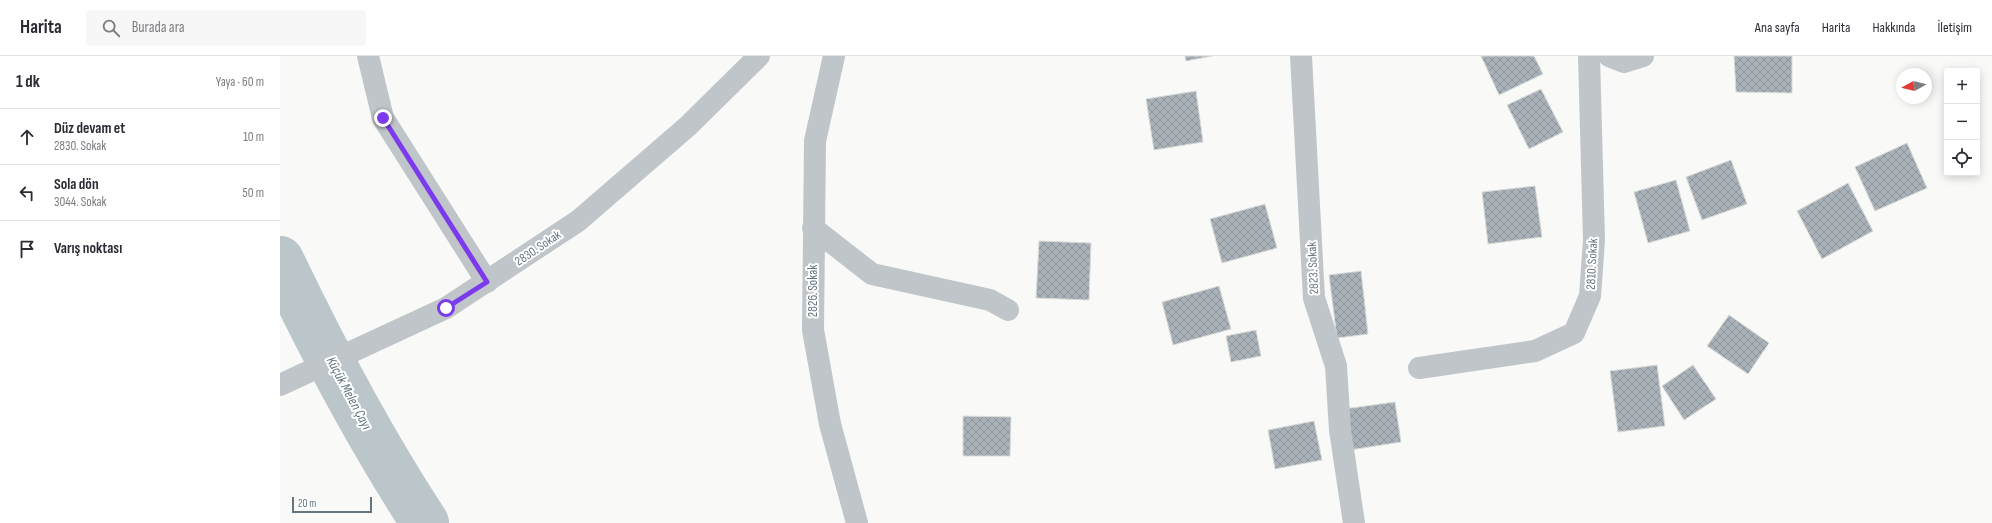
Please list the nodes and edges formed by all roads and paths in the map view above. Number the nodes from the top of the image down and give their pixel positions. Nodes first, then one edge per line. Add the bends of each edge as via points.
1 (368, 56) edge
2 (759, 56) edge
3 (834, 56) edge
4 (1301, 56) edge
5 (1589, 56) edge
6 (1609, 56) edge
7 (1643, 56) edge
8 (813, 228) junction
9 (487, 282) junction
10 (1008, 310) dead end
11 (1419, 368) dead end
12 (280, 385) edge
13 (857, 523) edge
14 (1354, 523) edge

1 - 9 street via 383,118
2 - 9 street, 2830. Sokak via 688,126 578,221
3 - 8 street, 2826. Sokak via 815,141
4 - 14 street, 2823. Sokak via 1314,298 1336,366 1340,430
5 - 11 street, 2810. Sokak via 1594,240 1590,296 1574,333 1535,351
6 - 7 street via 1624,62
8 - 10 street via 872,274 990,300
8 - 13 street, 2826. Sokak via 813,330 830,424
9 - 12 street, 2830. Sokak via 446,308

